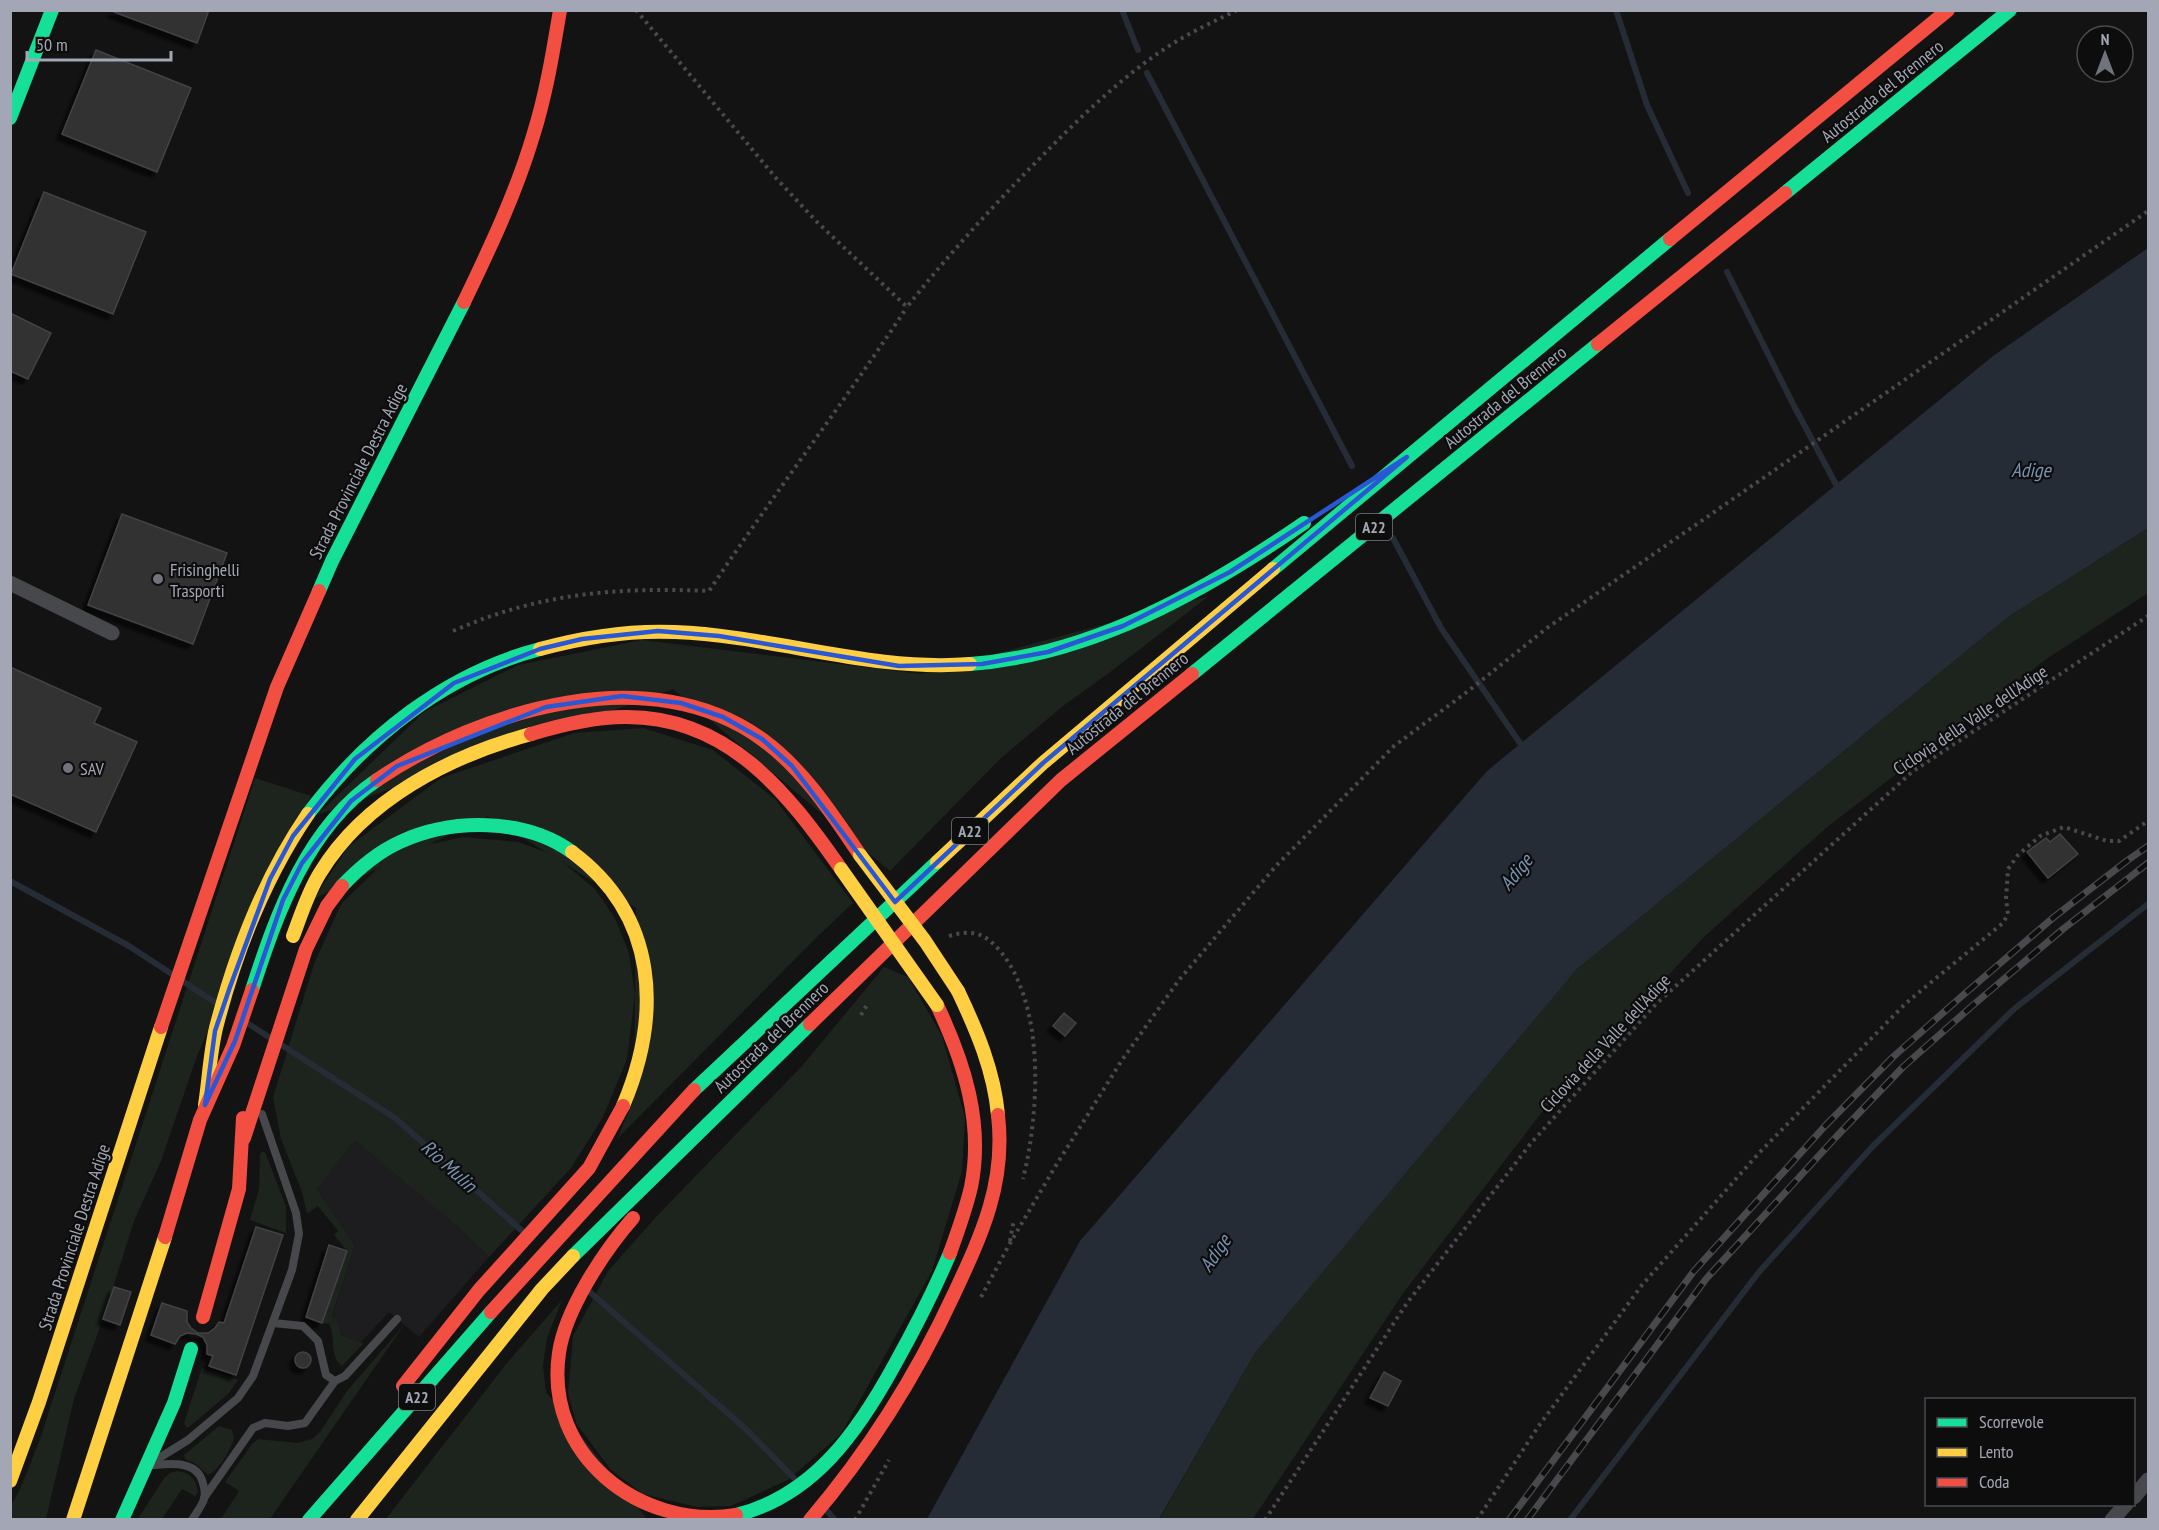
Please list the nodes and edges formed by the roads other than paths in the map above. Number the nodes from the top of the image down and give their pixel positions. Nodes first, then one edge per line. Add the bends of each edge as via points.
1 (52, 10) edge
2 (560, 10) edge
3 (1948, 10) edge
4 (2010, 10) edge
5 (10, 118) edge
6 (1407, 457) junction
7 (10, 583) edge
8 (111, 633) dead end
9 (290, 944) dead end
10 (763, 1070) junction
11 (243, 1098) dead end
12 (257, 1100) junction
13 (205, 1105) junction
14 (244, 1138) junction
15 (667, 1183) dead end
16 (644, 1207) dead end
17 (203, 1317) dead end
18 (397, 1318) dead end
19 (273, 1323) junction
20 (191, 1349) dead end
21 (335, 1381) junction
22 (396, 1396) dead end
23 (382, 1415) dead end
24 (147, 1466) junction
25 (2148, 1480) edge
26 (10, 1481) edge
27 (2135, 1495) edge
28 (204, 1498) junction
29 (2124, 1506) edge
30 (73, 1520) edge
31 (122, 1520) edge
32 (192, 1520) edge
33 (307, 1520) edge
34 (357, 1520) edge
35 (810, 1520) edge
36 (2112, 1520) edge

1 - 5 main road
2 - 26 main road, Strada Provinciale Destra Adige via 547,84 515,189 454,323 332,561 277,687
3 - 6 main road, Autostrada del Brennero / A22
4 - 10 main road, Autostrada del Brennero / A22 via 1061,780
6 - 13 main road via 1230,572 1123,626 1048,652 982,664 899,666 719,636 649,632 582,639 540,649 454,683 411,712 355,759 293,836 270,879 215,1031
6 - 33 main road, Autostrada del Brennero / A22 via 1043,763 695,1089 524,1274
7 - 8 street
9 - 16 main road, bridge via 315,882 334,853 364,820 397,793 463,759 546,729 625,717 686,727 750,760 774,780 807,819 937,1005 967,1077 975,1158 968,1202 939,1279 872,1406 823,1466 788,1493 737,1515 707,1519 668,1514 617,1490 579,1449 561,1408 558,1384 564,1330 601,1260 620,1231
10 - 15 main road
10 - 34 main road, Autostrada del Brennero / A22 via 542,1289
11 - 14 main road
12 - 14 main road
12 - 19 lane via 290,1193 299,1234 292,1270
12 - 22 main road via 314,929 332,899 361,867 375,855 406,840 470,824 493,825 555,842 586,865 616,897 634,928 644,959 648,1006 634,1076 610,1130 588,1168 452,1320
13 - 30 main road
13 - 35 main road, bridge via 235,1041 283,900 302,863 351,801 397,766 488,726 588,698 622,696 681,703 723,717 762,739 822,800 958,991 986,1054 999,1121 995,1189 966,1269 899,1400 841,1485
14 - 17 main road via 239,1189
18 - 21 lane via 345,1376
19 - 21 lane via 303,1326 318,1341 326,1375
19 - 24 lane via 253,1376 238,1398 188,1440
20 - 24 main road via 174,1403
21 - 28 lane via 305,1423 265,1423 253,1428
23 - 33 main road
24 - 28 lane via 177,1464 191,1468 200,1475
24 - 31 main road
25 - 27 street
28 - 32 lane
29 - 36 street

